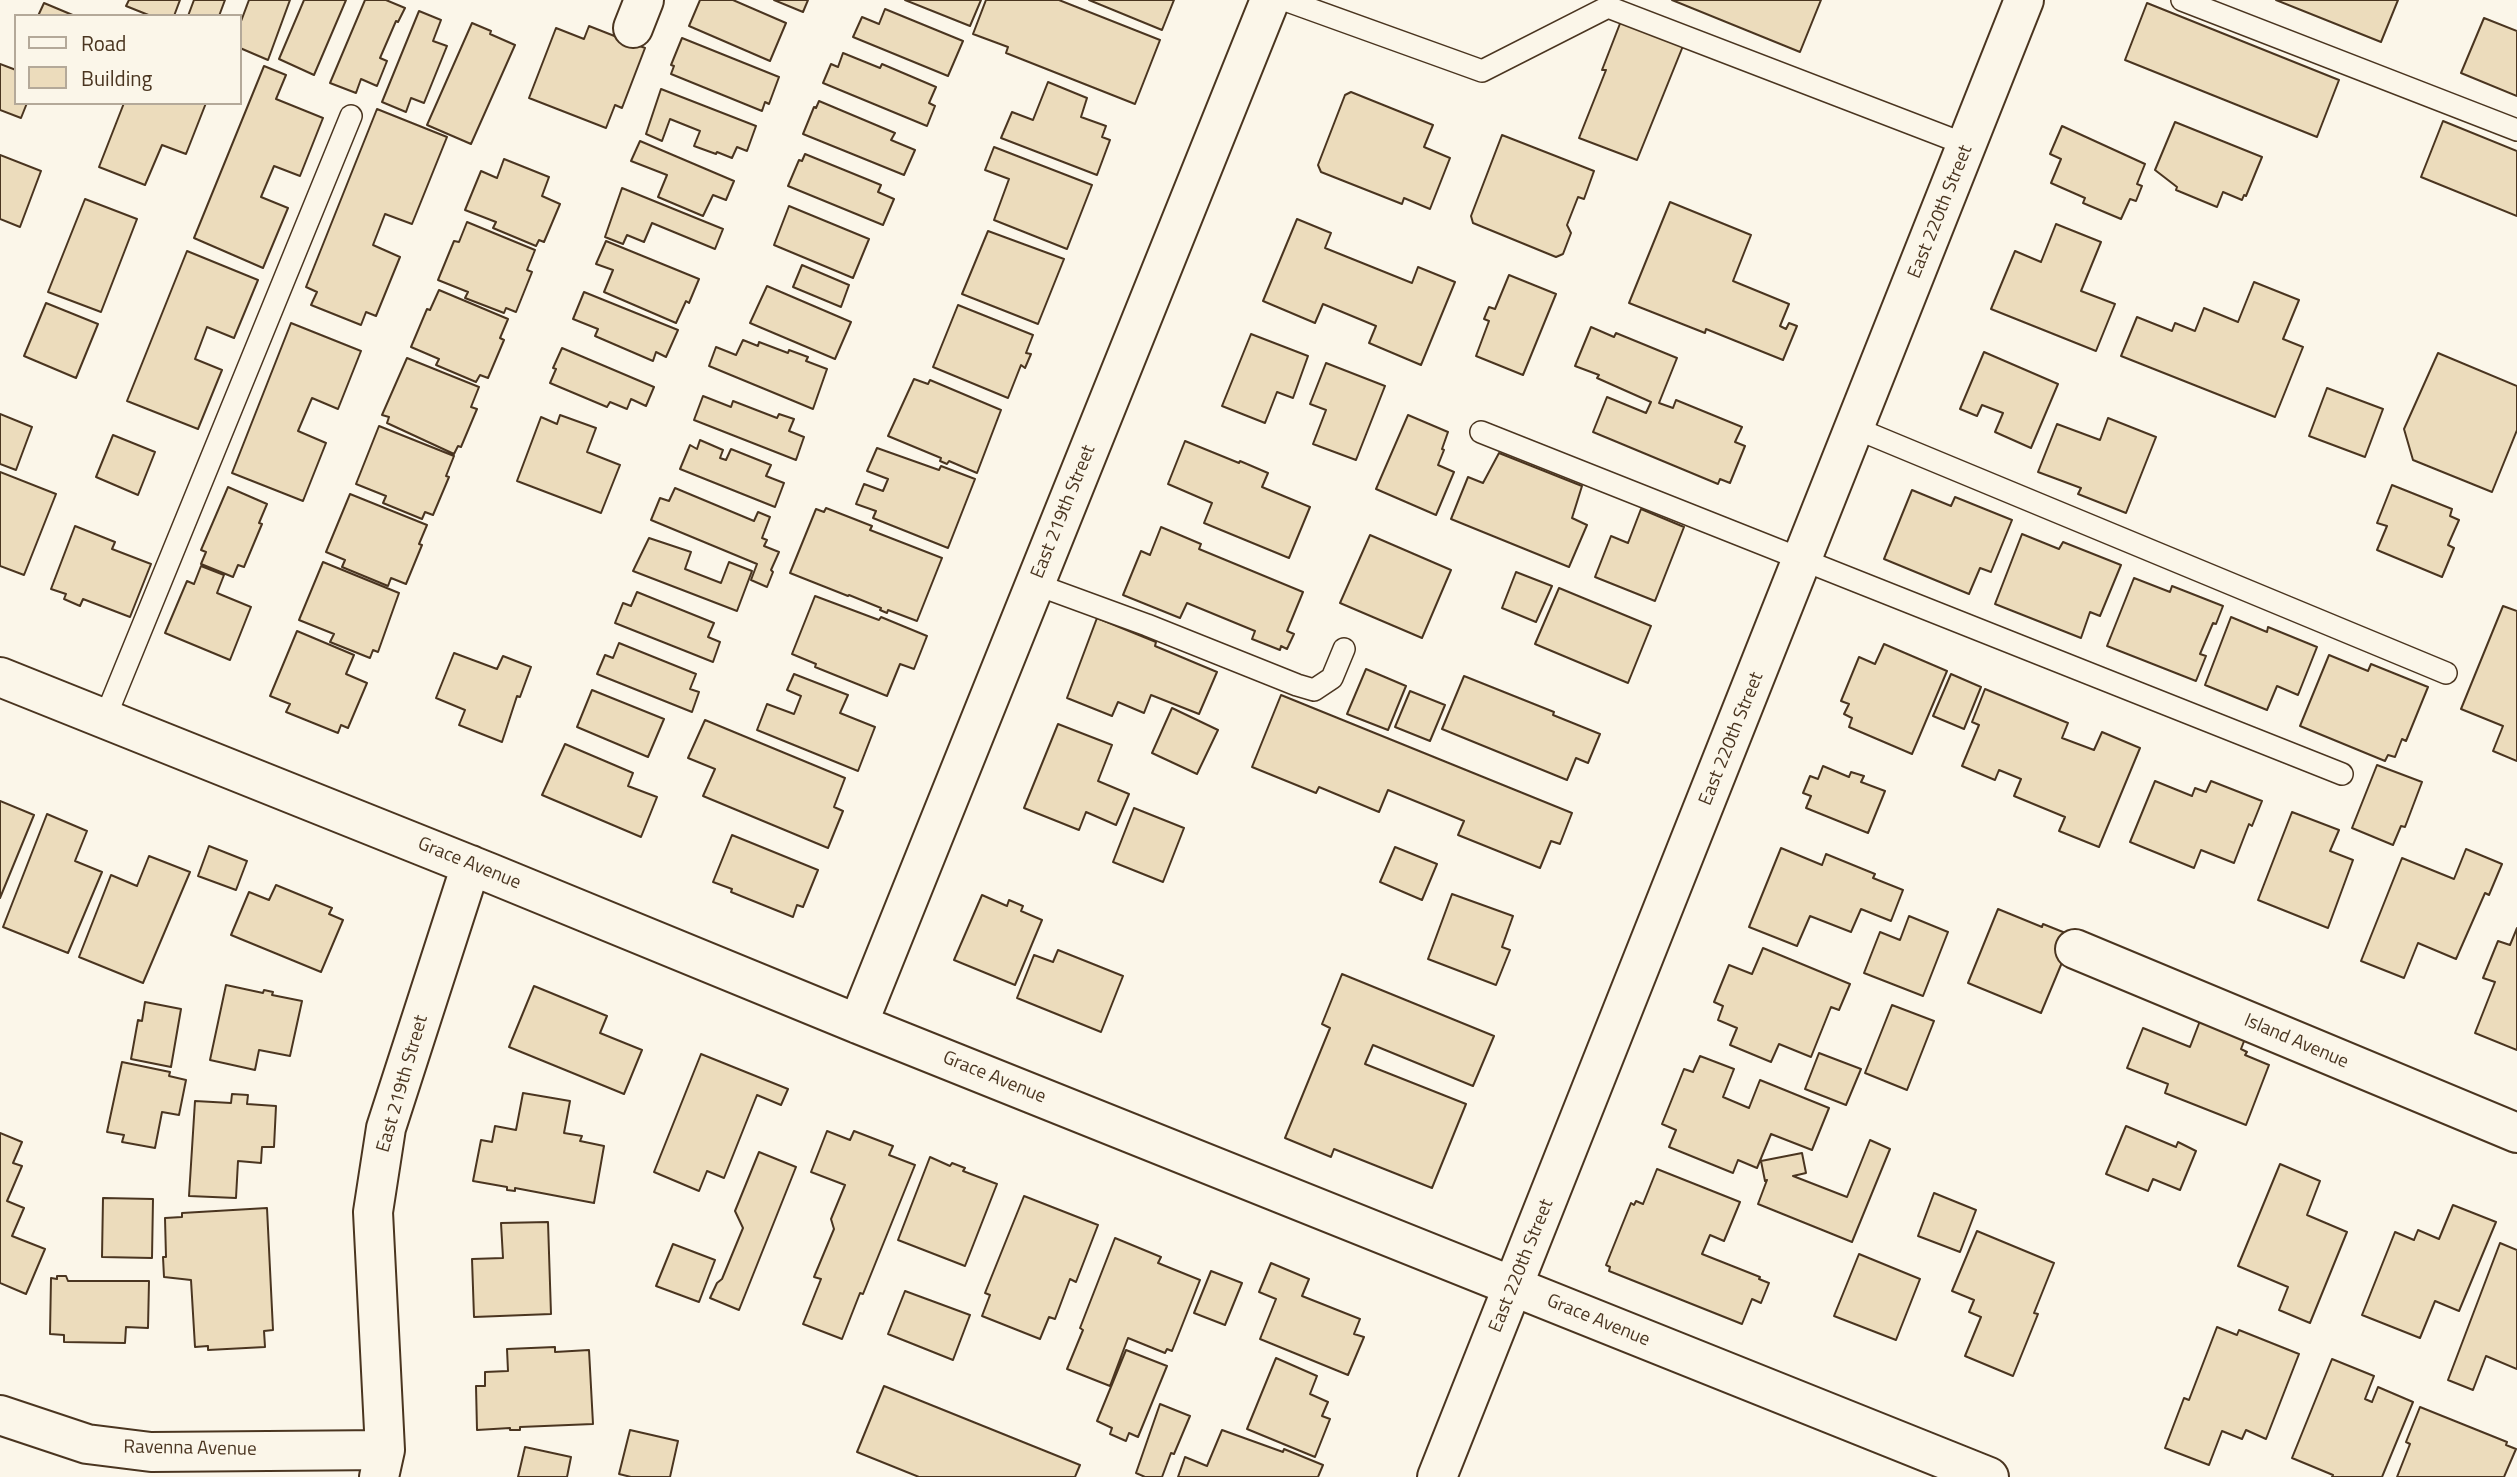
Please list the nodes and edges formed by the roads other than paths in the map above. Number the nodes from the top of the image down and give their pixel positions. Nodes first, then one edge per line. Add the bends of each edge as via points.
1 (1270, 0) edge
2 (1284, 0) edge
3 (2024, 0) edge
4 (2182, 0) edge
5 (351, 116) dead end
6 (2517, 130) edge
7 (1967, 145) junction
8 (1855, 428) junction
9 (1481, 432) dead end
10 (1803, 558) junction
11 (1035, 584) junction
12 (1344, 649) dead end
13 (2446, 673) dead end
14 (0, 677) edge
15 (105, 718) junction
16 (2342, 774) dead end
17 (471, 865) junction
18 (2075, 949) dead end
19 (858, 1024) junction
20 (2517, 1133) edge
21 (1514, 1287) junction
22 (0, 1415) edge
23 (382, 1464) edge
24 (1437, 1477) edge
25 (1989, 1477) edge

1 - 11 street, East 219th Street
2 - 7 lane via 1482,71 1608,7
3 - 7 street, East 220th Street
4 - 6 lane
5 - 15 lane
7 - 8 street, East 220th Street
8 - 10 street, East 220th Street
8 - 13 lane
9 - 10 lane
10 - 16 lane
10 - 21 street, East 220th Street
11 - 12 lane via 1314,690 1332,678
11 - 19 street, East 219th Street
14 - 15 street, Grace Avenue
15 - 17 street, Grace Avenue
17 - 19 street, Grace Avenue
17 - 23 street, East 219th Street via 387,1128 375,1200
18 - 20 street, Island Avenue
19 - 21 street, Grace Avenue
21 - 24 street, East 220th Street
21 - 25 street, Grace Avenue
22 - 23 street, Ravenna Avenue via 88,1444 151,1452

